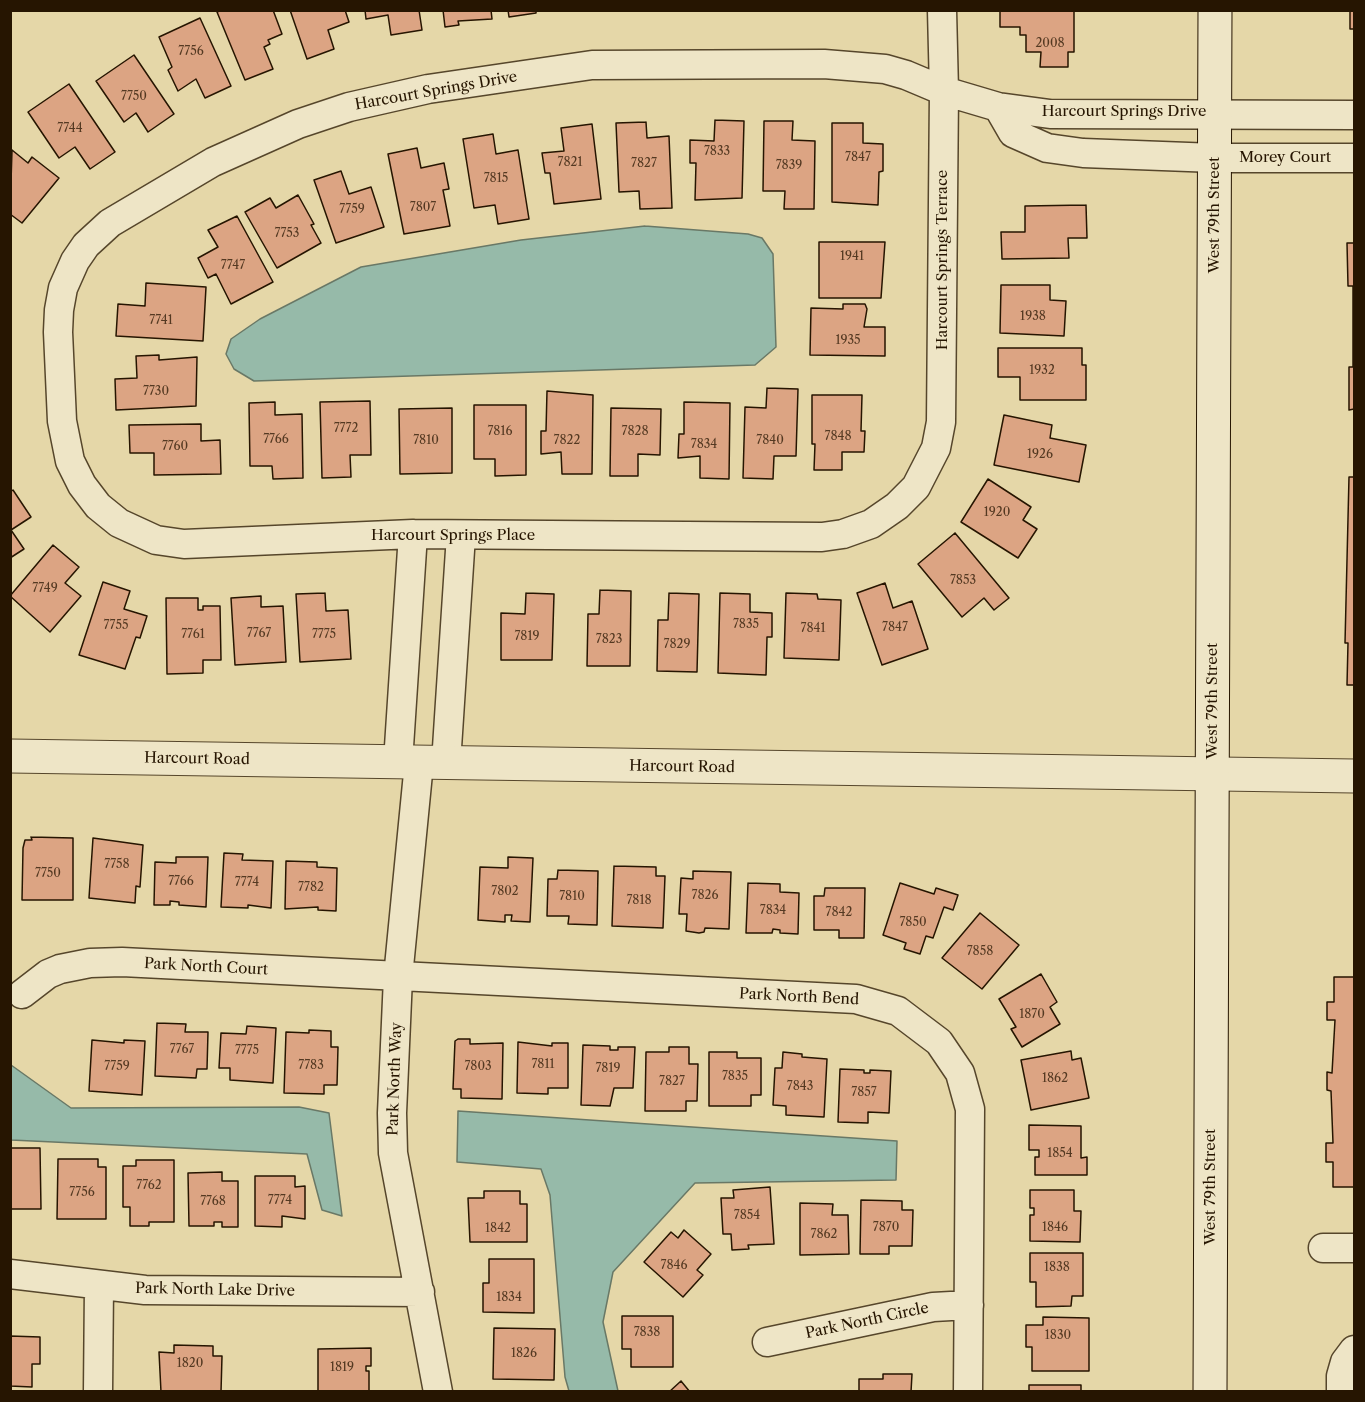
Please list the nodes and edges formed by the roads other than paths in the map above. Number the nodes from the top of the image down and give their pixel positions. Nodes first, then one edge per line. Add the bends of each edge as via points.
1 (942, 10) edge
2 (1215, 10) edge
3 (944, 92) junction
4 (998, 107) junction
5 (1215, 113) junction
6 (1354, 115) edge
7 (1215, 158) junction
8 (1354, 158) edge
9 (62, 421) joint
10 (903, 499) joint
11 (413, 534) junction
12 (460, 535) junction
13 (10, 756) edge
14 (421, 763) junction
15 (1213, 774) junction
16 (1354, 776) edge
17 (398, 977) junction
18 (22, 994) dead end
19 (1323, 1248) dead end
20 (1354, 1248) edge
21 (10, 1274) edge
22 (99, 1285) junction
23 (420, 1293) junction
24 (969, 1305) junction
25 (767, 1342) dead end
26 (1354, 1350) edge
27 (98, 1392) edge
28 (438, 1392) edge
29 (968, 1392) edge
30 (1210, 1392) edge
31 (1341, 1392) edge

1 - 3 street, Harcourt Springs Terrace
2 - 5 main road, West 79th Street
3 - 4 street, Harcourt Springs Drive
3 - 9 street, Harcourt Springs Drive via 906,75 856,65 610,64 388,97 298,123 213,162 110,223 86,245 68,274 59,310
3 - 10 street, Harcourt Springs Terrace via 941,422 939,440 929,464 916,487
4 - 5 street, Harcourt Springs Drive via 1050,114
4 - 7 street via 1012,133 1047,148
5 - 6 street
5 - 7 main road, West 79th Street
7 - 8 street, Morey Court
7 - 15 main road, West 79th Street
9 - 11 street, Harcourt Springs Place via 70,460 90,496 119,523 156,540 196,544
10 - 12 street, Harcourt Springs Place via 880,519 862,528 822,537
11 - 12 street, Harcourt Springs Place
11 - 14 street
12 - 14 street
13 - 14 main road, Harcourt Road
14 - 15 main road, Harcourt Road
14 - 17 street, Park North Way
15 - 16 main road, Harcourt Road
15 - 30 main road, West 79th Street
17 - 18 street, Park North Court via 107,962 60,969
17 - 23 street, Park North Way via 393,1153
17 - 24 street, Park North Bend via 856,999 898,1011 939,1042 960,1073 966,1091 971,1128
19 - 20 street
21 - 22 street, Park North Lake Drive
22 - 23 street, Park North Lake Drive via 145,1290
22 - 27 street
23 - 28 street, Park North Way
24 - 25 street, Park North Circle via 933,1307
24 - 29 street, Park North Bend
26 - 31 street via 1343,1369

